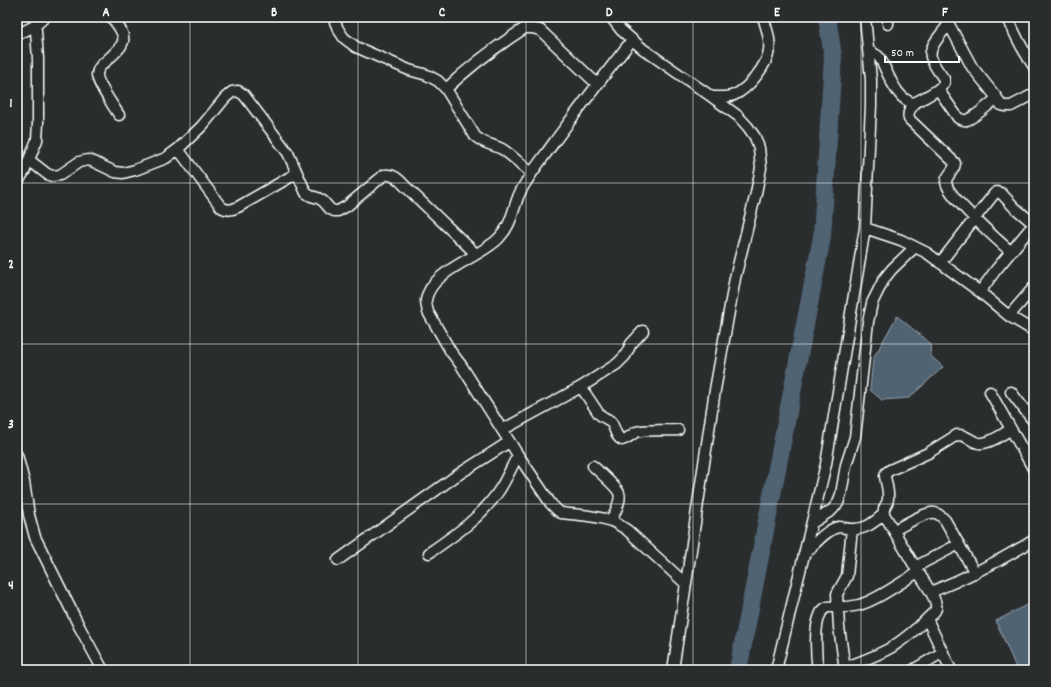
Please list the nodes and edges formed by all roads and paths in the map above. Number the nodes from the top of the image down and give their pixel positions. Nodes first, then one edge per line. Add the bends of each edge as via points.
1 (45, 17) edge
2 (111, 17) edge
3 (333, 17) edge
4 (611, 17) edge
5 (763, 17) edge
6 (865, 17) edge
7 (1008, 17) edge
8 (947, 20) edge
9 (36, 21) edge
10 (17, 35) edge
11 (632, 40) junction
12 (868, 50) junction
13 (1034, 67) edge
14 (597, 84) junction
15 (446, 89) junction
16 (938, 89) junction
17 (1034, 94) edge
18 (712, 97) junction
19 (997, 98) junction
20 (915, 103) junction
21 (119, 115) dead end
22 (178, 149) junction
23 (29, 160) junction
24 (297, 173) junction
25 (532, 173) junction
26 (17, 183) edge
27 (975, 219) junction
28 (1034, 225) edge
29 (865, 228) junction
30 (915, 247) junction
31 (1011, 252) junction
32 (476, 254) junction
33 (940, 263) junction
34 (1034, 287) edge
35 (980, 292) junction
36 (1009, 316) junction
37 (643, 331) dead end
38 (1034, 332) edge
39 (581, 387) junction
40 (990, 392) dead end
41 (1010, 392) dead end
42 (1034, 422) edge
43 (1011, 429) junction
44 (502, 430) junction
45 (678, 430) dead end
46 (509, 442) junction
47 (17, 455) edge
48 (518, 456) junction
49 (593, 466) dead end
50 (1034, 470) edge
51 (884, 514) junction
52 (611, 521) junction
53 (812, 523) junction
54 (852, 529) junction
55 (894, 530) junction
56 (1034, 540) edge
57 (959, 544) junction
58 (429, 554) dead end
59 (803, 556) junction
60 (338, 560) dead end
61 (917, 570) junction
62 (975, 573) junction
63 (686, 584) junction
64 (931, 592) junction
65 (838, 606) junction
66 (927, 619) junction
67 (943, 652) junction
68 (843, 669) edge
69 (103, 670) edge
70 (673, 670) edge
71 (776, 670) edge
72 (818, 670) edge
73 (913, 670) edge
74 (951, 670) edge

1 - 9 street
2 - 21 street via 120,27 123,41 118,50 101,66 97,76
3 - 15 street via 344,38 356,47 427,75
4 - 11 street
5 - 18 street via 769,38 769,49 760,71 745,88 732,96
6 - 12 street
7 - 13 street
8 - 16 street via 930,52 944,79
8 - 19 street via 972,67
9 - 10 street
9 - 23 street via 38,124 37,140
11 - 14 street
11 - 18 street
12 - 20 street via 881,60 895,88 911,103
12 - 29 street via 872,106
14 - 15 street via 540,30 525,28 473,64
14 - 25 street
15 - 25 street via 480,141 504,150
16 - 19 street via 962,120 973,116
16 - 20 street
17 - 19 street via 1008,106 1002,106
18 - 63 street via 748,126 759,148 761,168 735,278 716,382
20 - 27 street via 909,112 909,119 955,163 954,169 947,177 947,187
22 - 23 street via 166,158 123,173 88,160 79,162 60,175 52,176
22 - 24 street via 221,207 226,210 238,207
22 - 24 street via 202,126 225,98 238,91 244,95 282,144
23 - 26 street
24 - 32 street via 306,193 323,201 334,211 347,206 384,175 389,174
25 - 32 street via 522,188 505,232 485,250
27 - 28 street via 997,192
27 - 31 street
27 - 33 street
28 - 31 street
29 - 30 street
29 - 53 street via 826,464
30 - 33 street
30 - 53 street via 884,279 872,304 855,437 846,465 841,494 832,510
31 - 35 street
32 - 44 street via 433,284 426,305 450,352
33 - 35 street
34 - 36 street
35 - 36 street
36 - 38 street
37 - 39 street via 631,344 623,359
39 - 44 street
39 - 45 street via 599,414 610,421 618,438 622,440 636,432
40 - 43 street
41 - 42 street
43 - 50 street
43 - 51 street via 984,443 957,435 928,453 888,471 885,476 888,499
44 - 46 street
46 - 48 street
46 - 60 street via 456,476
47 - 69 street via 35,537
48 - 52 street via 551,504 561,513
48 - 58 street via 491,501 458,534
49 - 52 street via 619,493 619,502
51 - 54 street via 868,527
51 - 55 street
52 - 63 street via 627,530
53 - 59 street
54 - 59 street via 840,527 832,530
54 - 65 street via 847,576 837,594
55 - 57 street via 933,513 945,520
55 - 61 street
56 - 62 street
57 - 61 street
57 - 62 street
59 - 71 street
61 - 64 street
61 - 65 street via 859,605
62 - 64 street
63 - 70 street
64 - 66 street via 937,607
65 - 68 street
65 - 72 street via 828,607 820,615 816,631
66 - 67 street
66 - 68 street via 893,646
67 - 73 street
67 - 74 street

